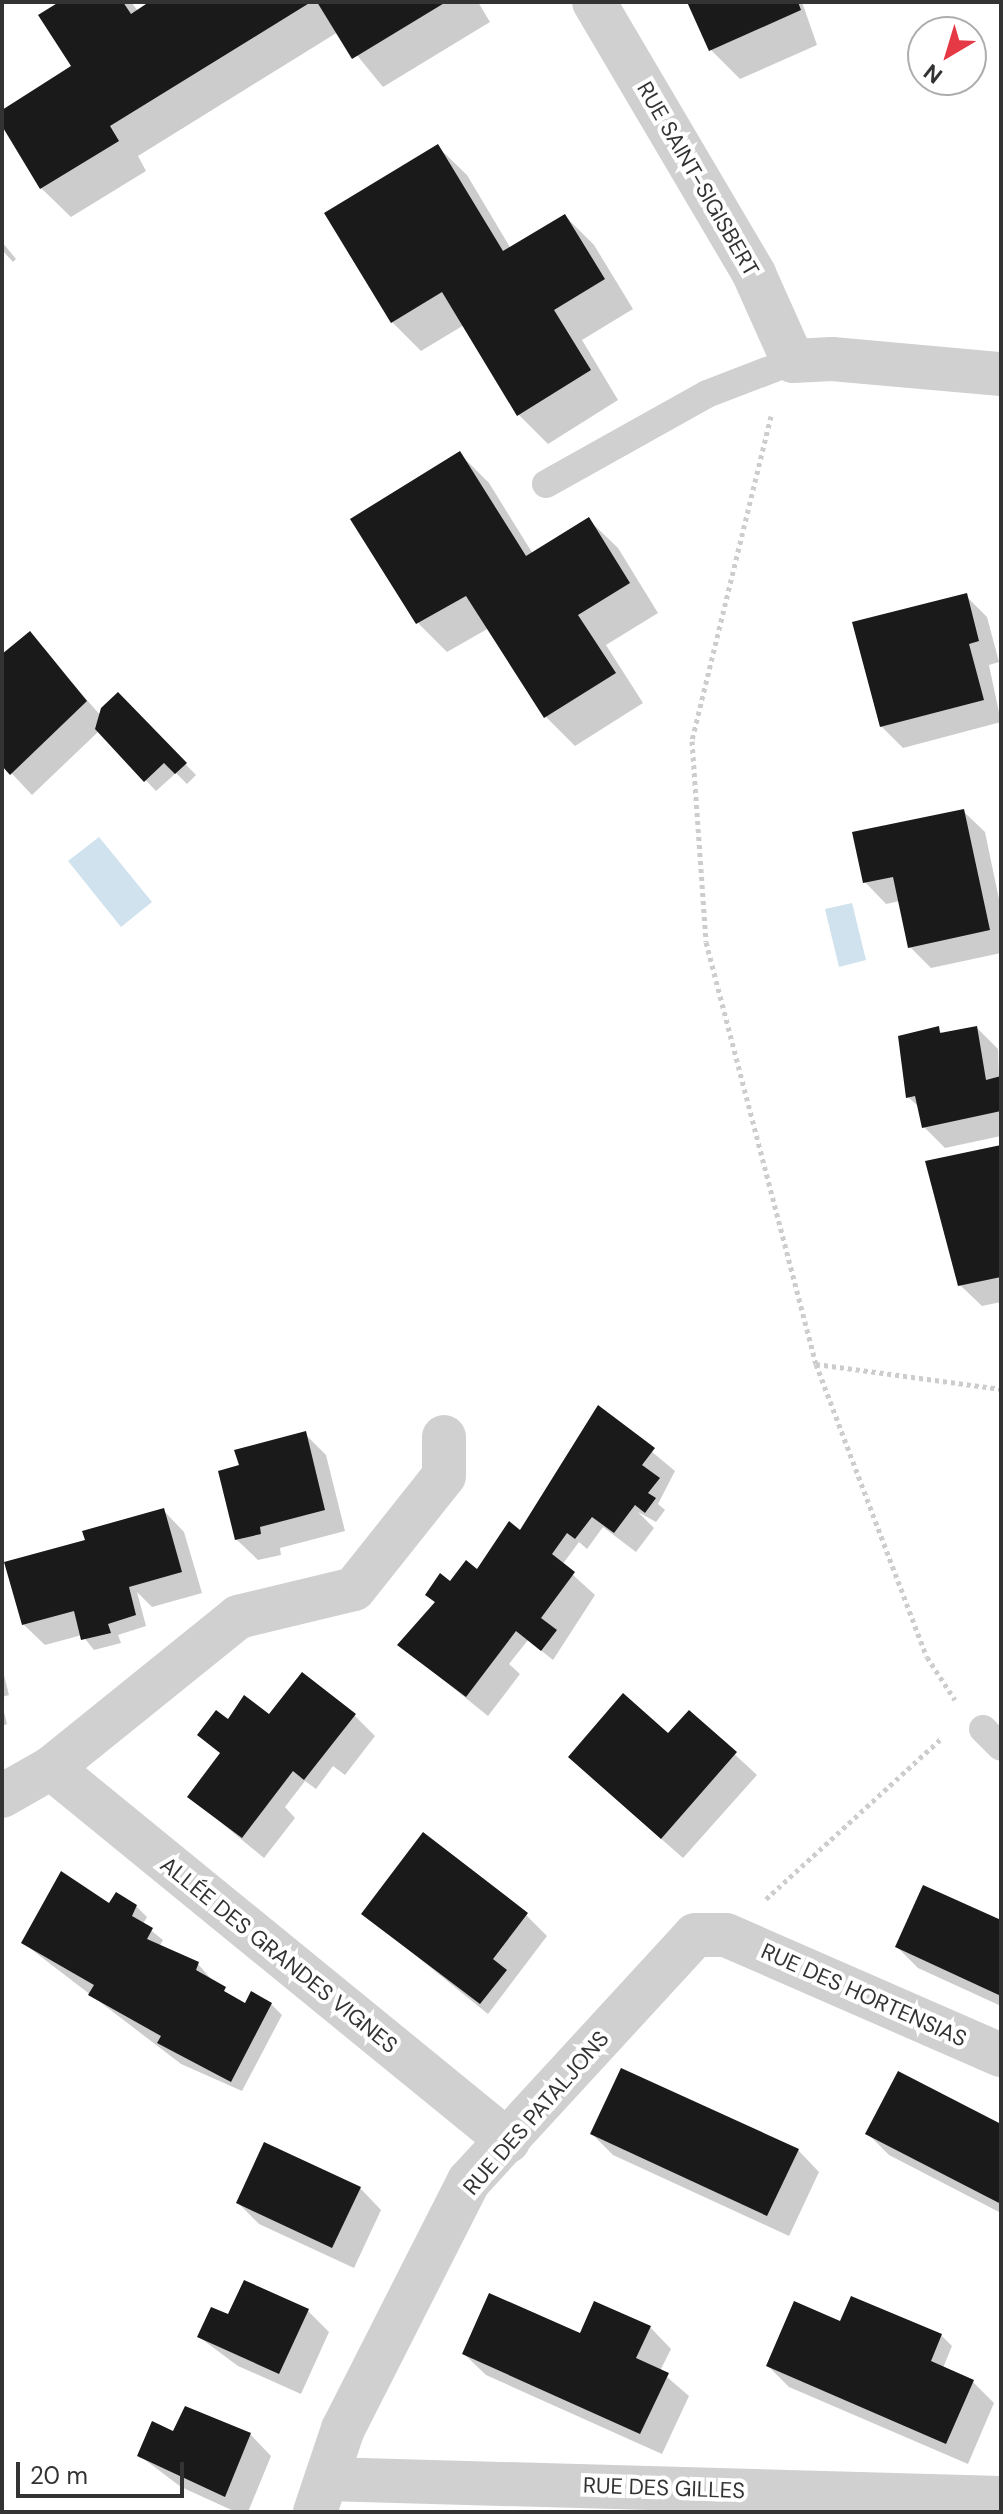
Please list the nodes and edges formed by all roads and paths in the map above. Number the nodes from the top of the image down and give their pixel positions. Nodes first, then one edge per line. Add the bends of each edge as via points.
1 (594, 2) edge
2 (793, 361) junction
3 (1001, 374) edge
4 (546, 484) dead end
5 (816, 1364) junction
6 (1001, 1389) edge
7 (444, 1437) dead end
8 (983, 1731) edge
9 (51, 1768) junction
10 (2, 1796) edge
11 (726, 1935) junction
12 (1001, 2055) edge
13 (508, 2141) junction
14 (321, 2496) edge
15 (1001, 2498) edge

1 - 2 street, RUE SAINT-SIGISBERT via 754,274
2 - 3 street via 832,359
2 - 4 lane via 707,394
2 - 5 path via 765,433 692,741 706,942
5 - 6 path
5 - 8 path via 927,1657
7 - 9 street via 444,1476 354,1589 238,1617
8 - 11 path
9 - 10 street
9 - 13 street, ALLÉE DES GRANDES VIGNES
11 - 12 street, RUE DES HORTENSIAS
11 - 13 street, RUE DES PATALJONS via 695,1935
13 - 14 street, RUE DES PATALJONS via 469,2181 343,2429
14 - 15 street, RUE DES GILLES

